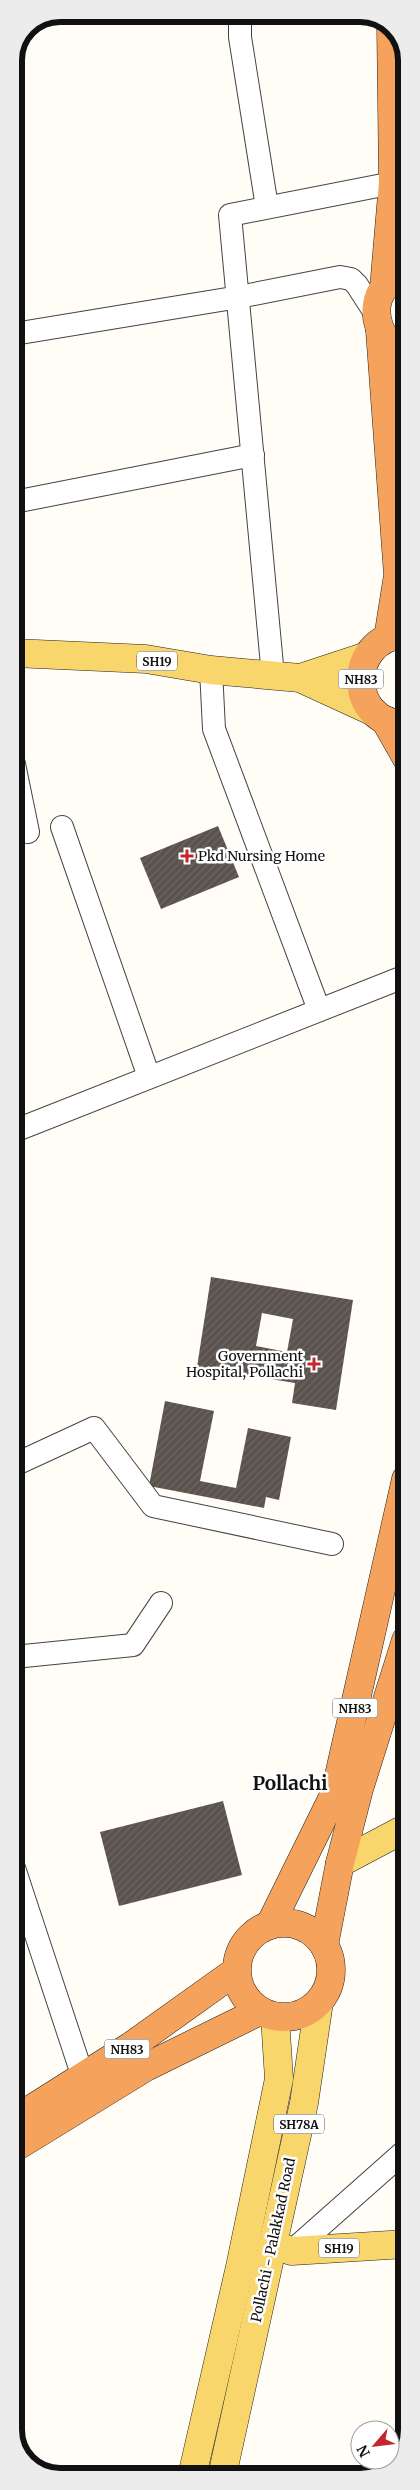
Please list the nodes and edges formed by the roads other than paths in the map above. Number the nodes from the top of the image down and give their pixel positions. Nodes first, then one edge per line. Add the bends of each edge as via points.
1 (240, 23) edge
2 (391, 39) edge
3 (394, 183) junction
4 (267, 207) junction
5 (397, 276) edge
6 (239, 297) junction
7 (376, 303) junction
8 (22, 333) edge
9 (397, 350) edge
10 (253, 455) junction
11 (22, 500) edge
12 (397, 565) edge
13 (397, 621) edge
14 (397, 636) edge
15 (22, 653) edge
16 (367, 656) junction
17 (210, 670) junction
18 (273, 676) junction
19 (300, 678) junction
20 (388, 719) edge
21 (397, 739) edge
22 (22, 804) edge
23 (62, 827) dead end
24 (28, 832) dead end
25 (397, 979) edge
26 (319, 1010) junction
27 (150, 1077) junction
28 (22, 1128) edge
29 (23, 1461) edge
30 (398, 1516) edge
31 (332, 1544) dead end
32 (161, 1603) dead end
33 (23, 1655) edge
34 (398, 1666) edge
35 (398, 1832) edge
36 (340, 1863) junction
37 (23, 1894) edge
38 (270, 1925) junction
39 (324, 1945) junction
40 (236, 1971) junction
41 (319, 2002) junction
42 (267, 2014) junction
43 (84, 2077) junction
44 (23, 2115) edge
45 (23, 2143) edge
46 (398, 2156) edge
47 (398, 2244) edge
48 (282, 2248) junction
49 (194, 2467) edge
50 (224, 2467) edge

1 - 4 street
2 - 3 highway, NH83
3 - 4 street
3 - 7 highway, NH83
4 - 6 street via 230,214
5 - 7 highway
6 - 7 street via 340,277 351,279
6 - 8 street
6 - 10 street
7 - 9 highway via 388,344
7 - 12 highway, NH83
10 - 11 street
10 - 18 street
13 - 14 highway, NH83
14 - 16 highway, NH83 via 375,646
15 - 17 main road, SH19 via 146,659
16 - 19 main road
16 - 20 highway, NH83 via 361,671 365,700
17 - 18 main road, SH19
17 - 26 street via 214,729
18 - 19 main road, SH19
19 - 20 main road, SH19
20 - 21 highway, NH83
22 - 24 street
23 - 27 street
25 - 26 street
26 - 27 street
27 - 28 street
29 - 31 street via 94,1428 153,1506
30 - 38 highway, NH83 via 335,1793
32 - 33 street via 133,1645
34 - 36 highway, NH83 via 359,1789
35 - 36 main road
36 - 39 highway, NH83
37 - 43 street
38 - 39 highway via 286,1923 300,1926
38 - 40 highway via 257,1931 246,1942
39 - 41 highway, NH83 via 330,1959 331,1974 328,1989
40 - 42 highway via 239,1987 248,2001
40 - 43 highway, NH83
41 - 42 highway, NH83 via 291,2018
41 - 48 main road, Pollachi - Palakkad Road / SH78A
42 - 45 highway, NH83 via 146,2067
42 - 49 main road via 279,2079
43 - 44 highway, NH83
46 - 48 street
47 - 48 main road, SH19
48 - 50 main road, Pollachi - Palakkad Road / SH78A

